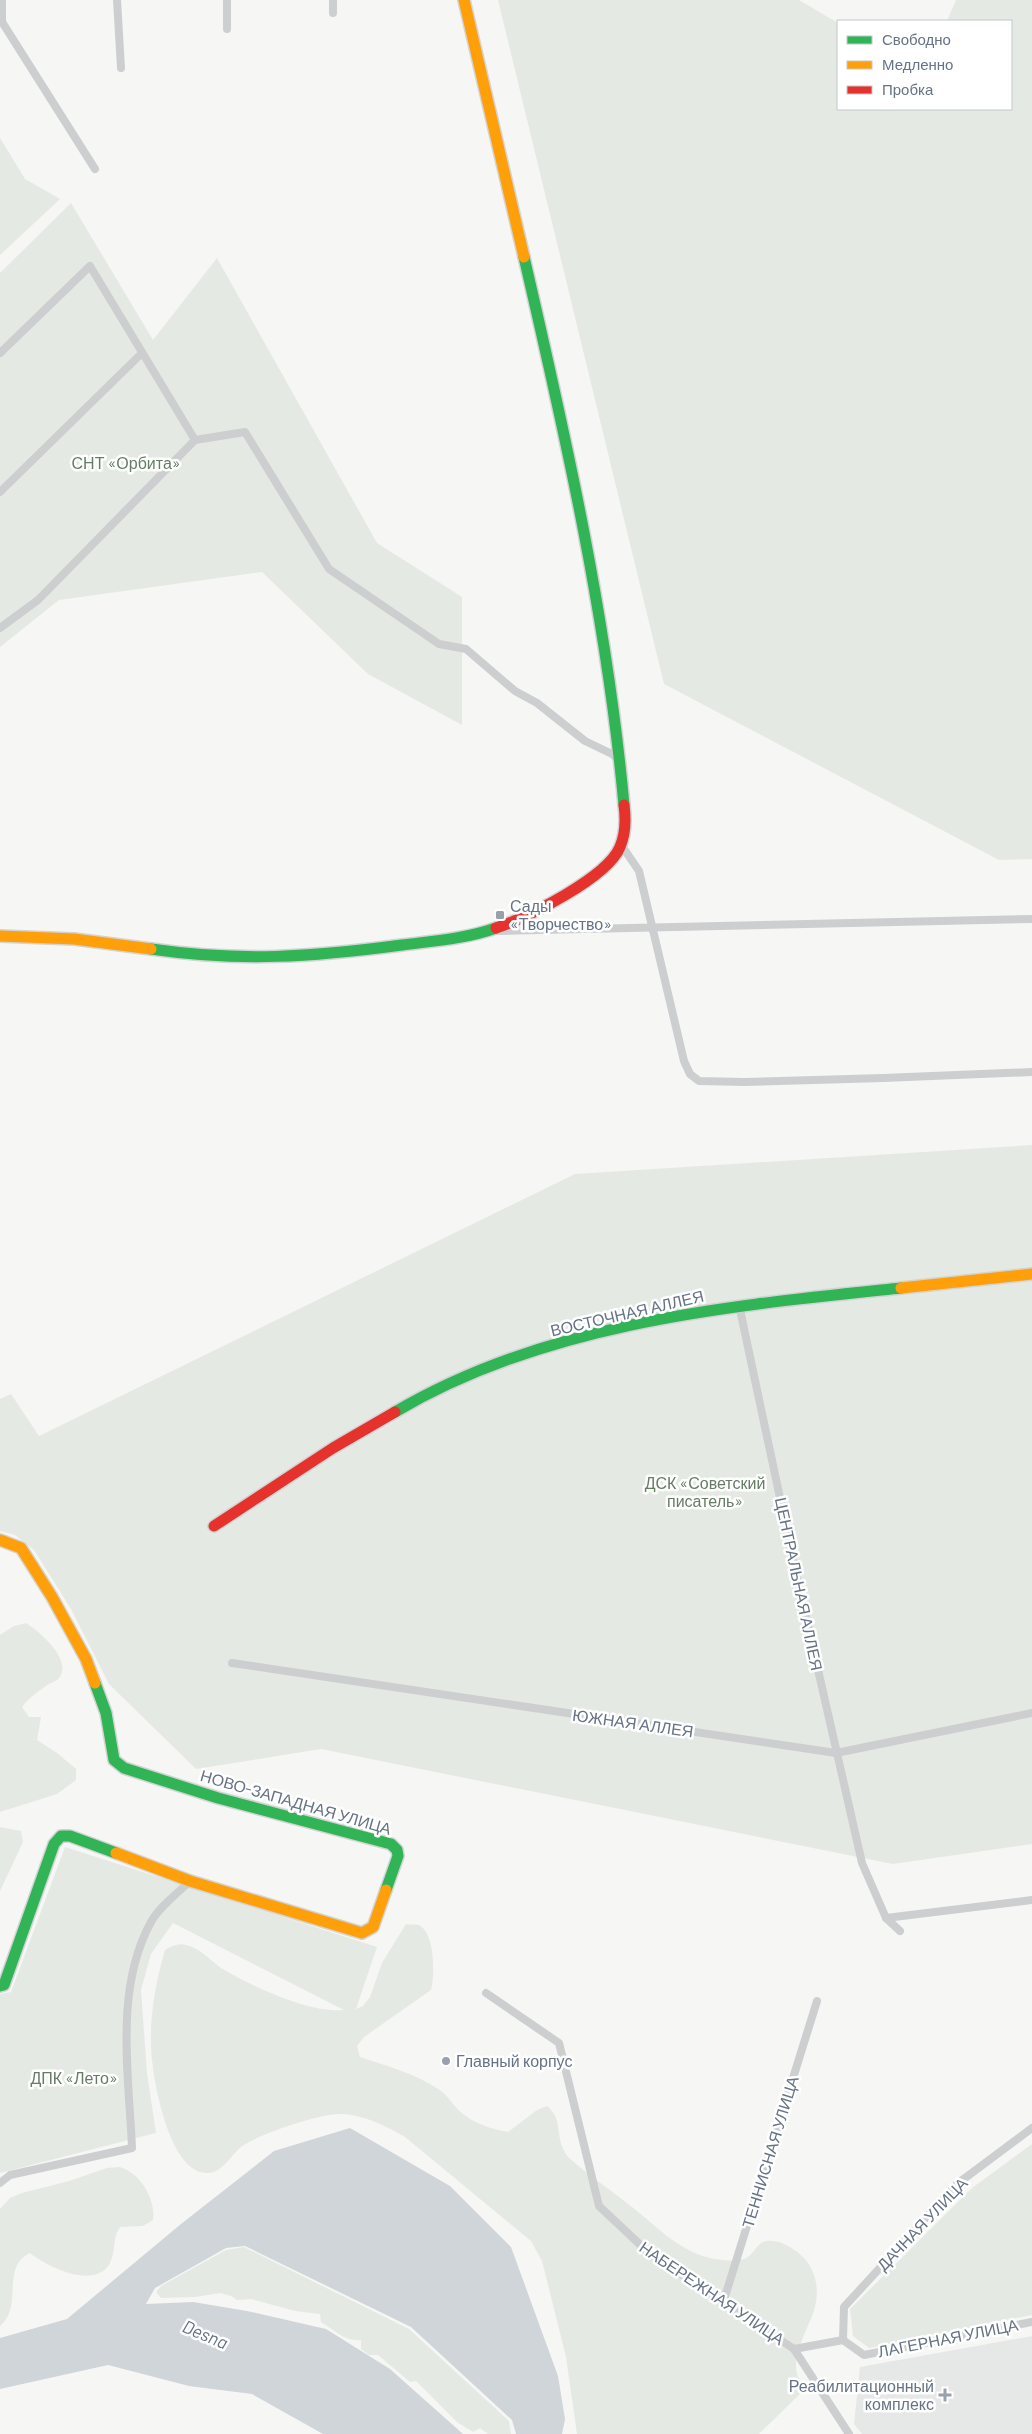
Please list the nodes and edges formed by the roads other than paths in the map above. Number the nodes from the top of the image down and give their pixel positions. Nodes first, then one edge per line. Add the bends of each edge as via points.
1 (2, 0) edge
2 (117, 0) edge
3 (227, 0) edge
4 (333, 0) edge
5 (464, 0) edge
6 (333, 13) dead end
7 (227, 29) dead end
8 (120, 68) dead end
9 (95, 170) dead end
10 (0, 353) edge
11 (142, 353) junction
12 (195, 440) junction
13 (0, 492) edge
14 (0, 628) edge
15 (620, 761) junction
16 (622, 846) junction
17 (1032, 919) edge
18 (653, 927) junction
19 (488, 931) junction
20 (0, 936) edge
21 (1032, 1072) edge
22 (1032, 1274) edge
23 (739, 1305) junction
24 (214, 1526) dead end
25 (0, 1540) edge
26 (232, 1663) dead end
27 (1032, 1713) edge
28 (836, 1753) junction
29 (190, 1880) junction
30 (1032, 1900) edge
31 (886, 1918) junction
32 (900, 1931) dead end
33 (0, 1986) edge
34 (486, 1993) dead end
35 (816, 2001) dead end
36 (1032, 2128) edge
37 (0, 2183) edge
38 (724, 2303) junction
39 (1032, 2322) edge
40 (843, 2340) junction
41 (794, 2349) junction
42 (849, 2434) edge

1 - 9 street via 2,22
2 - 8 street
3 - 7 street
4 - 6 street
5 - 15 street via 532,291 599,604
10 - 11 street via 90,266
11 - 12 street
11 - 13 street
12 - 14 street via 38,600
12 - 15 street via 245,432 329,569 439,644 466,649 515,691 537,703 585,741
15 - 16 street via 626,823
16 - 18 street via 639,871
16 - 19 street via 614,860 549,904
17 - 18 street
18 - 19 street
18 - 21 street via 684,1061 690,1074 699,1081
19 - 20 street via 349,952 267,959 195,955 35,935
22 - 23 street, ВОСТОЧНАЯ АЛЛЕЯ
23 - 24 street, ВОСТОЧНАЯ АЛЛЕЯ via 582,1336 491,1365 406,1405 333,1448
23 - 28 street, ЦЕНТРАЛЬНАЯ АЛЛЕЯ
25 - 29 street, НОВО-ЗАПАДНАЯ УЛИЦА via 21,1548 86,1658 106,1713 114,1760 124,1768 218,1798 391,1844 398,1856 373,1927 362,1933
26 - 28 street, ЮЖНАЯ АЛЛЕЯ
27 - 28 street, ЮЖНАЯ АЛЛЕЯ
28 - 31 street, ЦЕНТРАЛЬНАЯ АЛЛЕЯ via 862,1863
29 - 33 street, НОВО-ЗАПАДНАЯ УЛИЦА via 70,1836 61,1836 54,1844 4,1985
29 - 37 street via 152,1920 139,1947 127,2002 132,2148 10,2175
30 - 31 street
31 - 32 street
34 - 38 street, НАБЕРЕЖНАЯ УЛИЦА via 559,2043 599,2206 649,2253
35 - 38 street, ТЕННИСНАЯ УЛИЦА
36 - 40 street, ДАЧНАЯ УЛИЦА via 957,2184 844,2307
38 - 41 street, НАБЕРЕЖНАЯ УЛИЦА
39 - 40 street, ЛАГЕРНАЯ УЛИЦА via 864,2355
40 - 41 street
41 - 42 street

